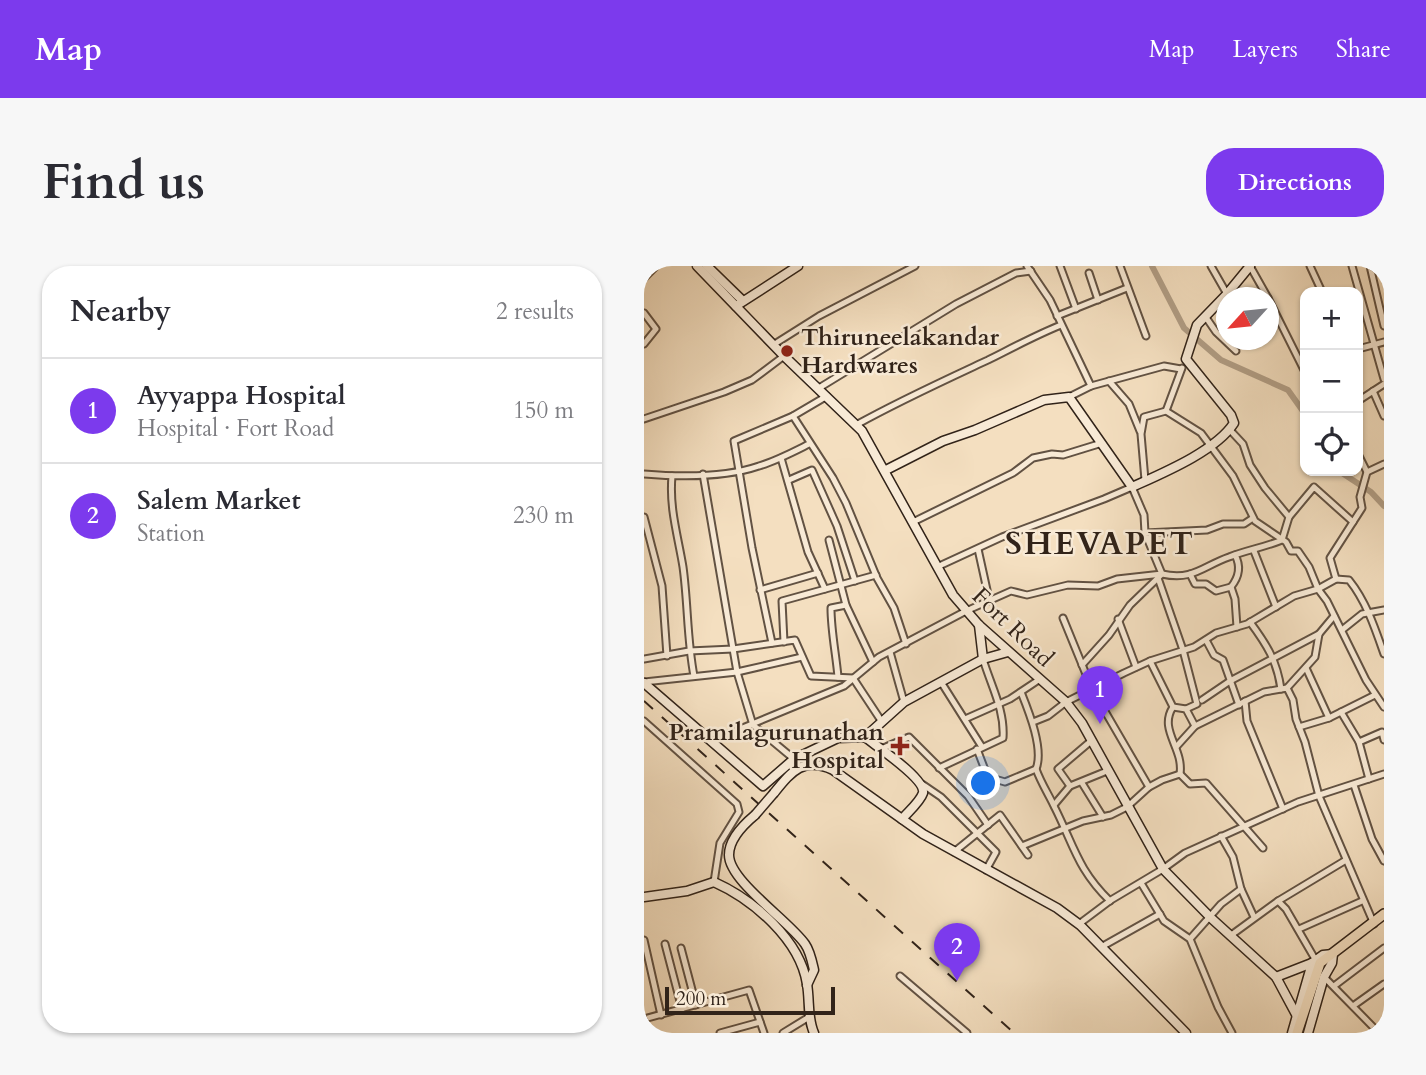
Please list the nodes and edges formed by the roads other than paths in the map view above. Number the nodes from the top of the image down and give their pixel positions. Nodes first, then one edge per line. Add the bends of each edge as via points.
1 (656, 266) edge
2 (697, 266) edge
3 (707, 266) edge
4 (798, 266) edge
5 (915, 266) edge
6 (1060, 266) edge
7 (1120, 266) edge
8 (1212, 266) edge
9 (1250, 266) edge
10 (1310, 266) edge
11 (1352, 266) edge
12 (1370, 266) edge
13 (1029, 269) edge
14 (1089, 273) dead end
15 (644, 278) edge
16 (1223, 287) edge
17 (1233, 287) edge
18 (1262, 287) edge
19 (1320, 287) edge
20 (1127, 288) junction
21 (1098, 300) junction
22 (739, 303) junction
23 (1216, 305) edge
24 (1076, 309) junction
25 (644, 313) edge
26 (1057, 316) junction
27 (1205, 316) junction
28 (1279, 320) edge
29 (1061, 325) junction
30 (1384, 326) edge
31 (1146, 336) dead end
32 (1384, 342) edge
33 (644, 344) edge
34 (773, 345) junction
35 (1375, 345) junction
36 (1363, 348) edge
37 (1236, 351) dead end
38 (784, 356) junction
39 (1186, 359) junction
40 (1300, 362) edge
41 (1181, 369) junction
42 (1109, 381) junction
43 (1384, 382) edge
44 (1091, 386) junction
45 (819, 388) junction
46 (1373, 391) junction
47 (827, 396) junction
48 (1069, 397) junction
49 (1363, 398) edge
50 (1166, 411) junction
51 (793, 416) junction
52 (1384, 416) edge
53 (644, 419) edge
54 (856, 425) junction
55 (1230, 430) junction
56 (1141, 434) junction
57 (1102, 443) junction
58 (809, 444) junction
59 (1212, 446) junction
60 (781, 458) junction
61 (1363, 464) edge
62 (1384, 464) edge
63 (738, 470) junction
64 (886, 470) junction
65 (1367, 472) junction
66 (644, 474) edge
67 (703, 474) junction
68 (672, 476) junction
69 (789, 480) junction
70 (1145, 480) junction
71 (1132, 486) junction
72 (644, 517) edge
73 (1289, 517) junction
74 (1253, 518) junction
75 (913, 522) junction
76 (1353, 522) junction
77 (1145, 533) junction
78 (829, 540) dead end
79 (1282, 540) junction
80 (978, 549) junction
81 (1254, 551) junction
82 (1235, 555) junction
83 (937, 568) junction
84 (818, 573) junction
85 (1190, 574) junction
86 (876, 575) junction
87 (1160, 576) junction
88 (1336, 579) junction
89 (855, 581) junction
90 (840, 585) junction
91 (1231, 587) junction
92 (825, 589) junction
93 (1318, 589) junction
94 (760, 590) junction
95 (989, 599) junction
96 (846, 605) junction
97 (1276, 607) junction
98 (1384, 610) edge
99 (965, 611) junction
100 (1368, 613) junction
101 (1334, 616) junction
102 (1063, 618) dead end
103 (1118, 620) junction
104 (1250, 622) junction
105 (979, 625) junction
106 (1237, 627) junction
107 (1342, 631) junction
108 (1319, 634) junction
109 (1206, 639) junction
110 (784, 642) junction
111 (772, 643) junction
112 (906, 644) junction
113 (733, 649) junction
114 (1183, 650) junction
115 (689, 651) junction
116 (890, 652) junction
117 (1008, 652) junction
118 (1384, 654) edge
119 (667, 656) junction
120 (802, 657) junction
121 (1272, 657) junction
122 (644, 659) edge
123 (983, 659) junction
124 (1150, 661) junction
125 (873, 662) junction
126 (1082, 664) junction
127 (1136, 667) junction
128 (1306, 668) junction
129 (737, 672) junction
130 (694, 676) junction
131 (838, 677) junction
132 (853, 678) junction
133 (1040, 679) junction
134 (1230, 681) junction
135 (941, 682) junction
136 (644, 683) edge
137 (1092, 689) junction
138 (1284, 689) junction
139 (1021, 692) junction
140 (1375, 695) junction
141 (1202, 700) dead end
142 (904, 702) junction
143 (1066, 702) junction
144 (1242, 703) junction
145 (1000, 704) junction
146 (1173, 707) junction
147 (1384, 707) edge
148 (1186, 709) junction
149 (1341, 712) junction
150 (1329, 718) junction
151 (965, 719) junction
152 (644, 721) edge
153 (1032, 722) junction
154 (883, 723) junction
155 (753, 725) junction
156 (1195, 726) junction
157 (1299, 727) junction
158 (864, 737) junction
159 (1384, 740) edge
160 (710, 741) junction
161 (1091, 741) junction
162 (1359, 742) junction
163 (1176, 747) junction
164 (979, 748) junction
165 (881, 749) junction
166 (794, 759) junction
167 (939, 768) junction
168 (1036, 769) junction
169 (1107, 771) junction
170 (1180, 774) junction
171 (1384, 774) edge
172 (1369, 779) junction
173 (920, 782) junction
174 (1082, 783) junction
175 (1354, 785) junction
176 (1070, 786) junction
177 (1149, 787) junction
178 (1319, 796) junction
179 (1054, 805) junction
180 (1127, 807) junction
181 (1283, 809) junction
182 (1103, 817) junction
183 (902, 819) junction
184 (988, 825) junction
185 (1244, 827) junction
186 (1064, 828) junction
187 (978, 834) junction
188 (1221, 836) junction
189 (1022, 846) junction
190 (1263, 848) dead end
191 (954, 852) junction
192 (1028, 855) dead end
193 (1346, 860) junction
194 (1384, 861) edge
195 (1163, 869) junction
196 (986, 870) junction
197 (714, 882) junction
198 (1141, 883) junction
199 (1241, 889) junction
200 (644, 897) edge
201 (1110, 901) junction
202 (1278, 901) junction
203 (1362, 901) junction
204 (1160, 914) junction
205 (1384, 915) edge
206 (1254, 917) junction
207 (1211, 918) junction
208 (1079, 924) junction
209 (1374, 924) junction
210 (1299, 929) junction
211 (1230, 936) junction
212 (1190, 939) junction
213 (644, 940) edge
214 (665, 944) dead end
215 (1103, 946) junction
216 (681, 948) dead end
217 (1384, 948) edge
218 (1334, 954) junction
219 (1318, 963) junction
220 (900, 976) dead end
221 (1276, 977) junction
222 (1324, 977) junction
223 (1384, 984) edge
224 (807, 985) junction
225 (1334, 986) junction
226 (696, 1005) junction
227 (1353, 1006) junction
228 (682, 1009) junction
229 (661, 1015) junction
230 (809, 1017) junction
231 (1298, 1018) junction
232 (644, 1019) edge
233 (760, 1021) junction
234 (1384, 1029) edge
235 (790, 1031) edge
236 (720, 1033) edge
237 (764, 1033) edge
238 (783, 1033) edge
239 (814, 1033) edge
240 (967, 1033) edge
241 (1186, 1033) edge
242 (1232, 1033) edge
243 (1297, 1033) edge
244 (1308, 1033) edge
245 (1379, 1033) edge

1 - 15 street
2 - 22 street, Fort Road
3 - 22 street
4 - 22 street
5 - 34 street
6 - 24 street
7 - 20 street
8 - 16 street
9 - 17 street
9 - 18 street
10 - 19 street
11 - 35 street
12 - 30 street
13 - 26 street
13 - 45 street via 956,304
14 - 21 street
20 - 21 street
20 - 31 street
21 - 24 street
22 - 34 street, Fort Road
23 - 27 street
24 - 26 street
25 - 33 street via 656,329
26 - 29 street
27 - 37 street
27 - 39 street via 1197,325
28 - 40 street
29 - 44 street
29 - 54 street
32 - 35 street
34 - 38 street, Fort Road
35 - 36 street
35 - 43 street
38 - 45 street, Fort Road
38 - 53 street via 752,380
39 - 41 street
39 - 55 street via 1231,415 1234,423
41 - 42 street via 1164,366
41 - 50 street
42 - 44 street
42 - 56 street via 1129,404
43 - 46 street
44 - 48 street
45 - 47 street, Fort Road
46 - 49 street
46 - 52 street
47 - 51 street
47 - 54 street, Fort Road
48 - 57 street
48 - 64 street via 1044,400
50 - 56 street via 1144,417
50 - 59 street via 1201,433
51 - 58 street
51 - 63 street via 734,441
54 - 64 street, Fort Road
55 - 59 street
55 - 73 street via 1243,444 1265,488
56 - 70 street
57 - 71 street
57 - 75 street via 1033,458 1013,473
58 - 60 street
58 - 86 street via 837,486
59 - 70 street
59 - 74 street
60 - 63 street
60 - 69 street
61 - 65 street
62 - 65 street
63 - 67 street
63 - 94 street
64 - 75 street, Fort Road
65 - 76 street via 1362,508
66 - 68 street
67 - 68 street
67 - 113 street
68 - 115 street via 671,503 683,568
69 - 84 street
69 - 89 street via 812,470
70 - 71 street
71 - 77 street via 1144,515
71 - 80 street
72 - 119 street via 662,586
73 - 76 street via 1314,487
73 - 79 street
74 - 77 street via 1244,524 1207,530
74 - 79 street
75 - 83 street, Fort Road
76 - 88 street via 1330,558
77 - 87 street
78 - 90 street
79 - 81 street
79 - 93 street via 1291,551 1298,551
80 - 83 street
80 - 95 street
81 - 82 street
81 - 97 street
82 - 85 street
82 - 91 street via 1238,573
83 - 99 street, Fort Road
84 - 92 street
84 - 94 street
85 - 87 street
85 - 91 street via 1195,584 1216,591
86 - 89 street
86 - 112 street
87 - 95 street via 1117,579 1098,586 1068,585 1027,595 1011,591
87 - 103 street
87 - 114 street
88 - 93 street
88 - 100 street via 1349,580
89 - 90 street
90 - 92 street
90 - 96 street
91 - 106 street
92 - 110 street via 782,601
93 - 97 street
93 - 101 street
94 - 111 street
95 - 99 street
96 - 125 street
96 - 131 street via 831,608
97 - 104 street
98 - 100 street
99 - 105 street, Fort Road
99 - 112 street
100 - 107 street
100 - 118 street
101 - 107 street
101 - 108 street
102 - 126 street
103 - 126 street
103 - 127 street
104 - 106 street
104 - 121 street
105 - 117 street, Fort Road
105 - 123 street
106 - 109 street
107 - 140 street
108 - 121 street
108 - 128 street via 1315,657
109 - 114 street
109 - 134 street via 1214,655 1223,660
110 - 111 street
110 - 120 street via 795,640
111 - 113 street
112 - 116 street
113 - 115 street
113 - 129 street
114 - 124 street
114 - 148 street via 1197,704
115 - 119 street
115 - 130 street
116 - 125 street
116 - 142 street
117 - 123 street
117 - 133 street, Fort Road
119 - 122 street
120 - 129 street
120 - 131 street via 811,676
121 - 134 street
121 - 138 street
123 - 135 street
123 - 145 street
124 - 127 street
124 - 146 street
125 - 132 street
126 - 137 street
127 - 137 street
128 - 138 street
128 - 150 street
129 - 130 street
129 - 155 street
130 - 136 street
131 - 132 street
132 - 154 street
132 - 155 street
133 - 139 street
133 - 143 street, Fort Road
134 - 141 street
134 - 144 street
135 - 142 street
135 - 151 street
136 - 160 street
137 - 143 street
137 - 177 street
138 - 144 street
138 - 157 street via 1293,700
139 - 145 street
139 - 153 street
140 - 147 street
140 - 149 street
142 - 154 street
143 - 153 street
143 - 161 street, Fort Road
144 - 156 street
144 - 181 street
145 - 151 street
145 - 164 street via 1003,738
146 - 148 street
146 - 163 street via 1169,732
148 - 156 street
149 - 150 street
149 - 162 street
150 - 157 street
151 - 164 street
152 - 197 street via 737,804 739,812 720,843
153 - 168 street via 1039,761
154 - 158 street
155 - 160 street
155 - 166 street
156 - 163 street
157 - 178 street
158 - 165 street
158 - 166 street via 838,738
159 - 162 street via 1382,732
160 - 166 street via 763,786
161 - 169 street, Fort Road
161 - 176 street via 1058,769
162 - 172 street
163 - 170 street via 1182,763
164 - 167 street
164 - 168 street via 989,780 1005,782
165 - 167 street via 909,737
165 - 173 street
167 - 184 street via 968,796
168 - 179 street
169 - 174 street
169 - 180 street, Fort Road
170 - 177 street
170 - 185 street via 1190,783 1206,783
171 - 172 street
172 - 175 street
173 - 183 street via 922,795
173 - 187 street
174 - 176 street
174 - 182 street
175 - 178 street
175 - 194 street
176 - 179 street
177 - 180 street
178 - 181 street
178 - 193 street
179 - 186 street
180 - 182 street
180 - 195 street, Fort Road
181 - 185 street
182 - 186 street
183 - 191 street
183 - 224 street, bridge via 833,770 807,765 790,774 735,835 729,855 733,871 807,947 814,970
184 - 187 street
184 - 189 street via 1000,815
185 - 188 street
185 - 190 street
186 - 189 street
186 - 201 street via 1079,864
187 - 191 street
187 - 196 street via 996,852
188 - 195 street
188 - 199 street via 1233,857
189 - 192 street
191 - 196 street
193 - 202 street
193 - 203 street
195 - 198 street
195 - 207 street, Fort Road
196 - 208 street
197 - 200 street
197 - 224 street via 785,935 801,960
198 - 201 street
198 - 204 street
199 - 206 street
199 - 207 street
201 - 208 street
202 - 206 street
202 - 210 street
203 - 209 street
203 - 210 street
204 - 212 street
204 - 215 street
205 - 209 main road
206 - 211 street
207 - 211 street, Fort Road
207 - 212 street
208 - 215 street
209 - 218 main road
210 - 219 street
211 - 221 street, Fort Road
212 - 242 street
213 - 229 street
214 - 228 street
215 - 241 street
216 - 226 street
217 - 225 street
218 - 219 main road
218 - 222 street
219 - 221 street
219 - 231 street via 1301,995
219 - 243 main road
220 - 240 street
221 - 231 street, Fort Road
222 - 225 street
222 - 244 street
223 - 227 street
224 - 230 street
225 - 227 street
226 - 228 street
226 - 233 street via 749,989
227 - 245 street
228 - 229 street
229 - 232 street
230 - 235 street
230 - 239 street
231 - 243 street
233 - 236 street
233 - 237 street
234 - 245 street
235 - 238 street

